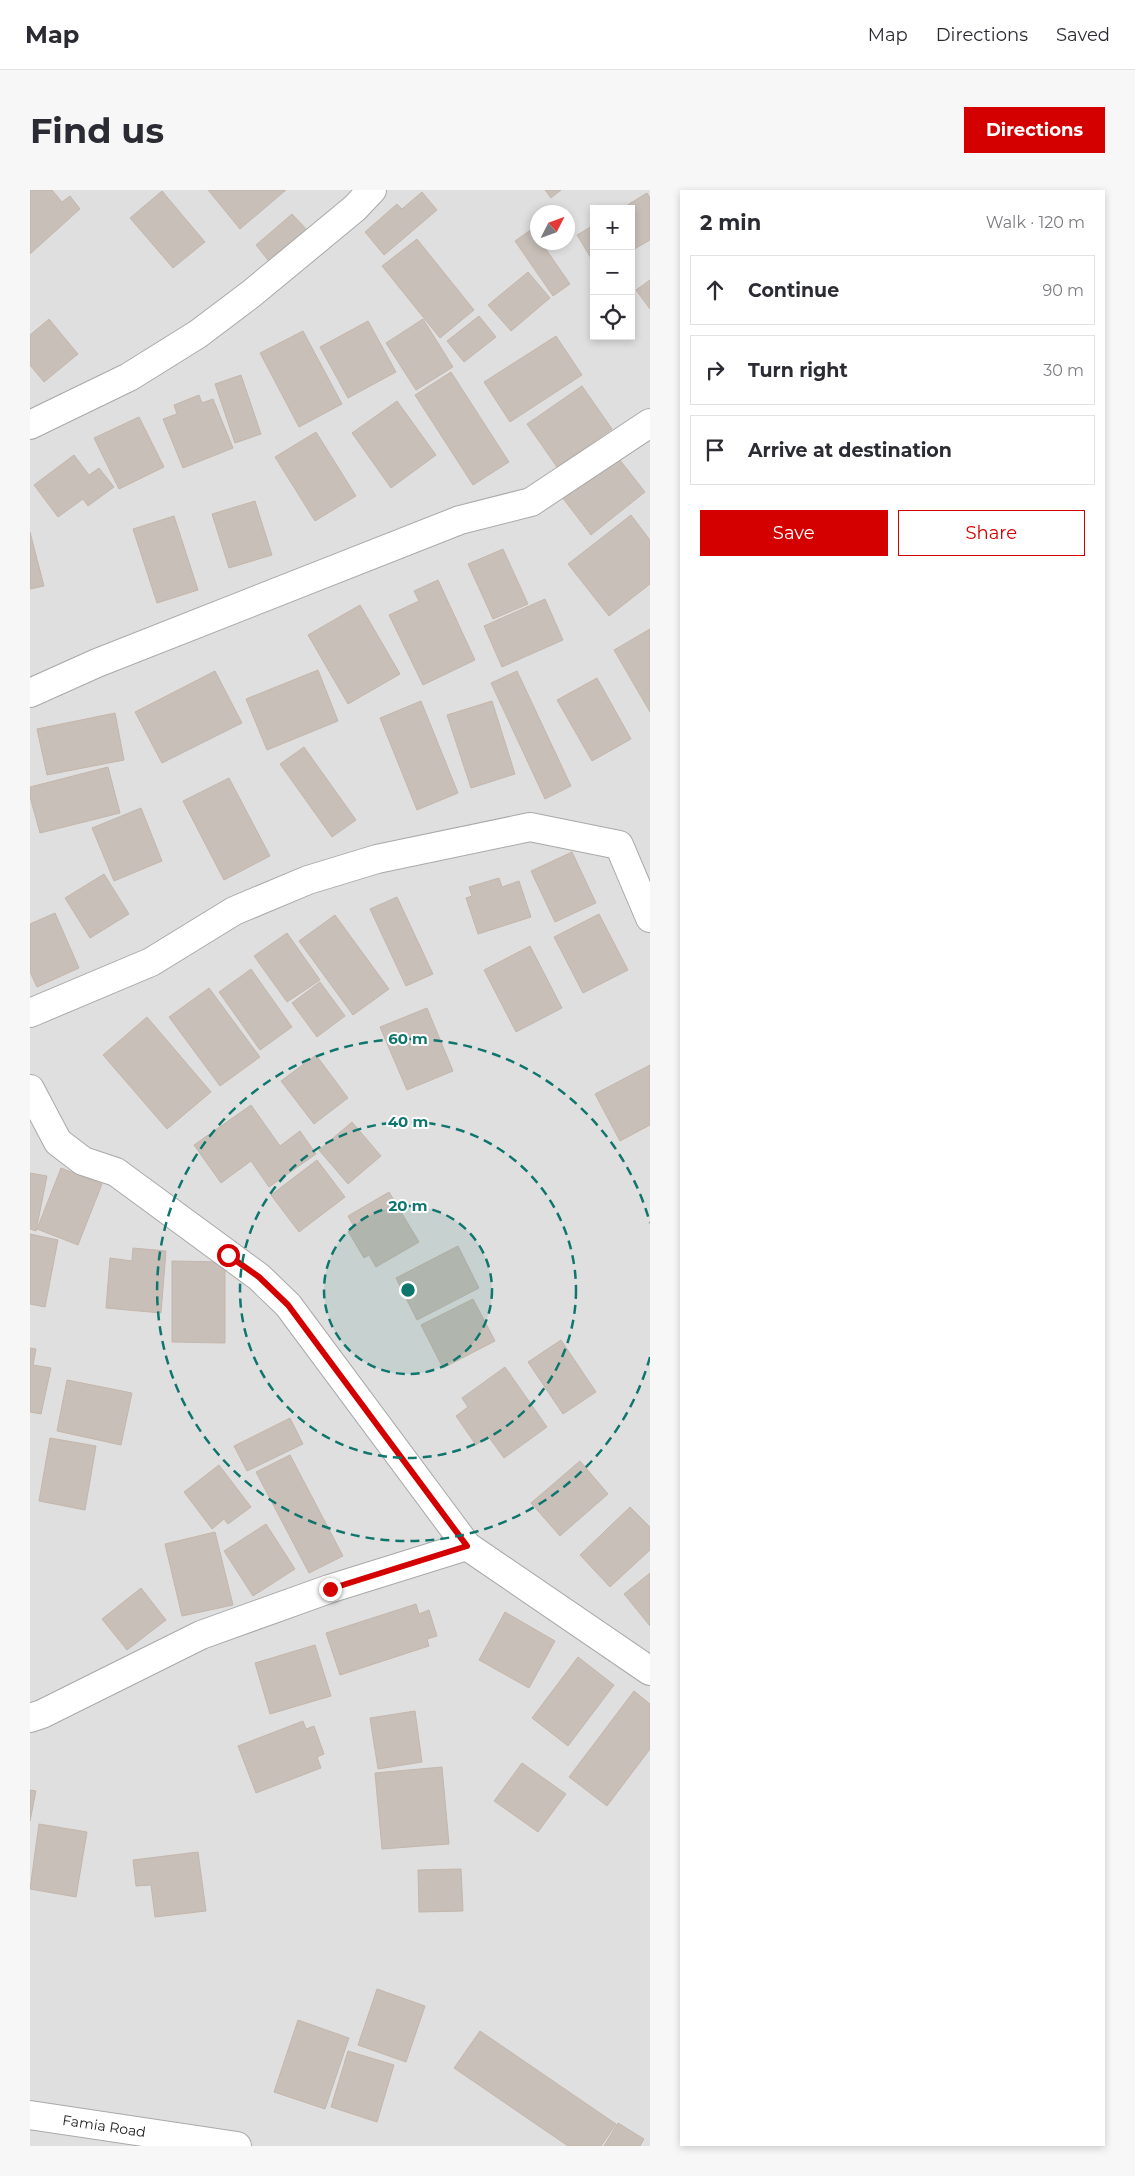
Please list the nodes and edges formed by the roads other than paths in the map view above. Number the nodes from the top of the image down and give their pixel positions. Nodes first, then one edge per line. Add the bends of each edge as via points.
1 (372, 190) edge
2 (650, 423) edge
3 (30, 425) edge
4 (30, 693) edge
5 (650, 918) edge
6 (30, 1013) edge
7 (30, 1089) edge
8 (467, 1546) junction
9 (650, 1671) edge
10 (30, 1718) edge
11 (30, 2115) edge
12 (237, 2146) edge

1 - 3 street via 252,294 198,334 129,377
2 - 4 street via 531,502 460,520 97,663
5 - 6 street via 619,844 530,827 377,859 308,880 234,911 151,962
7 - 8 street via 58,1142 83,1161 116,1172 259,1277 288,1305
8 - 9 street
8 - 10 street via 330,1589 201,1635
11 - 12 street, Famia Road

